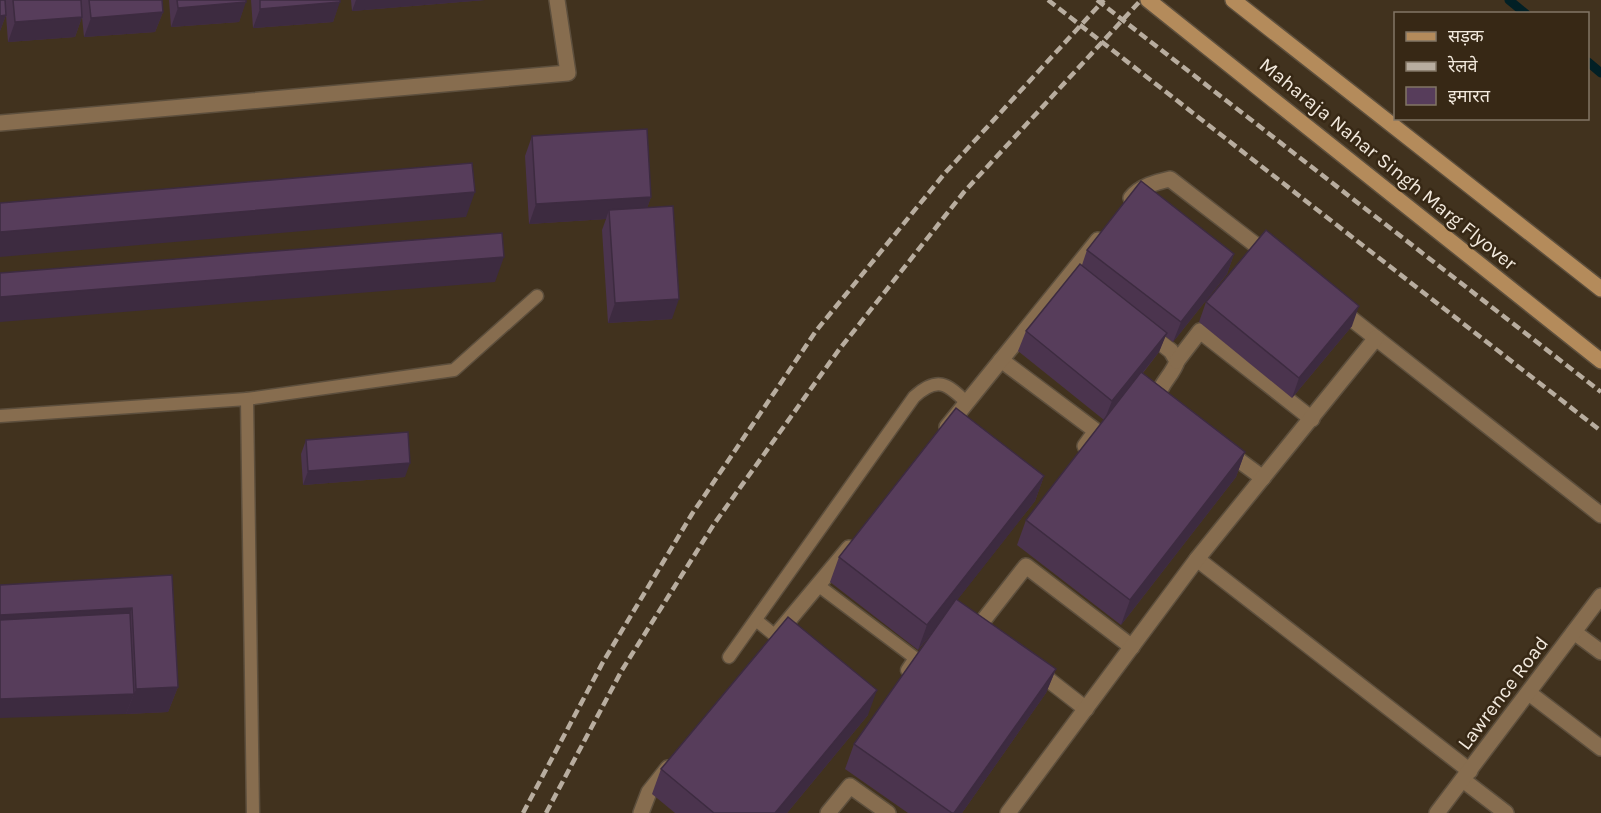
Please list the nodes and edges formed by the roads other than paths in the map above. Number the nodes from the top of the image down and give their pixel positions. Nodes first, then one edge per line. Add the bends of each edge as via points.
1 (557, 0) edge
2 (1148, 0) edge
3 (1233, 0) edge
4 (0, 123) edge
5 (1119, 213) edge
6 (1106, 230) edge
7 (1282, 266) edge
8 (1601, 289) edge
9 (537, 297) dead end
10 (1329, 302) edge
11 (1135, 322) edge
12 (1376, 338) junction
13 (1001, 360) junction
14 (1177, 361) junction
15 (1601, 361) edge
16 (248, 399) junction
17 (967, 403) junction
18 (1173, 412) edge
19 (0, 416) edge
20 (1312, 419) junction
21 (1209, 439) edge
22 (937, 440) edge
23 (1075, 460) edge
24 (1263, 478) junction
25 (1601, 515) edge
26 (857, 538) edge
27 (1197, 559) junction
28 (819, 586) junction
29 (1601, 596) edge
30 (756, 620) junction
31 (1574, 632) junction
32 (773, 640) junction
33 (997, 640) edge
34 (1132, 647) junction
35 (794, 651) edge
36 (1601, 652) edge
37 (729, 657) dead end
38 (1023, 661) edge
39 (901, 678) edge
40 (1528, 693) junction
41 (1086, 709) junction
42 (1601, 748) edge
43 (678, 756) edge
44 (1467, 776) junction
45 (253, 813) edge
46 (641, 813) edge
47 (828, 813) edge
48 (888, 813) edge
49 (1008, 813) edge
50 (1437, 813) edge
51 (1506, 813) edge

1 - 4 street via 568,73
2 - 15 main road, Maharaja Nahar Singh Marg Flyover
3 - 8 main road, Maharaja Nahar Singh Marg Flyover
5 - 7 street via 1154,183 1170,179
6 - 13 street via 1076,276
9 - 16 lane via 454,370
10 - 12 street
11 - 14 street via 1171,351
12 - 20 street
12 - 25 street
13 - 17 street
13 - 23 street via 1096,432
14 - 18 street via 1158,397
14 - 20 street via 1200,331
16 - 19 lane
16 - 45 lane
17 - 22 street via 955,426
17 - 30 lane via 943,384 932,383 914,396
20 - 24 street
21 - 24 street
24 - 27 street
26 - 28 street
27 - 34 street
27 - 44 street
28 - 32 street
28 - 39 lane via 915,658
29 - 31 street, Lawrence Road
30 - 32 lane
30 - 37 lane
31 - 36 street
31 - 40 street, Lawrence Road
32 - 35 lane
33 - 34 street via 979,626 1026,566
34 - 41 street
38 - 41 street
40 - 42 street
40 - 44 street, Lawrence Road
41 - 49 street
43 - 46 street via 649,792
44 - 50 street, Lawrence Road
44 - 51 street
47 - 48 street via 850,786

